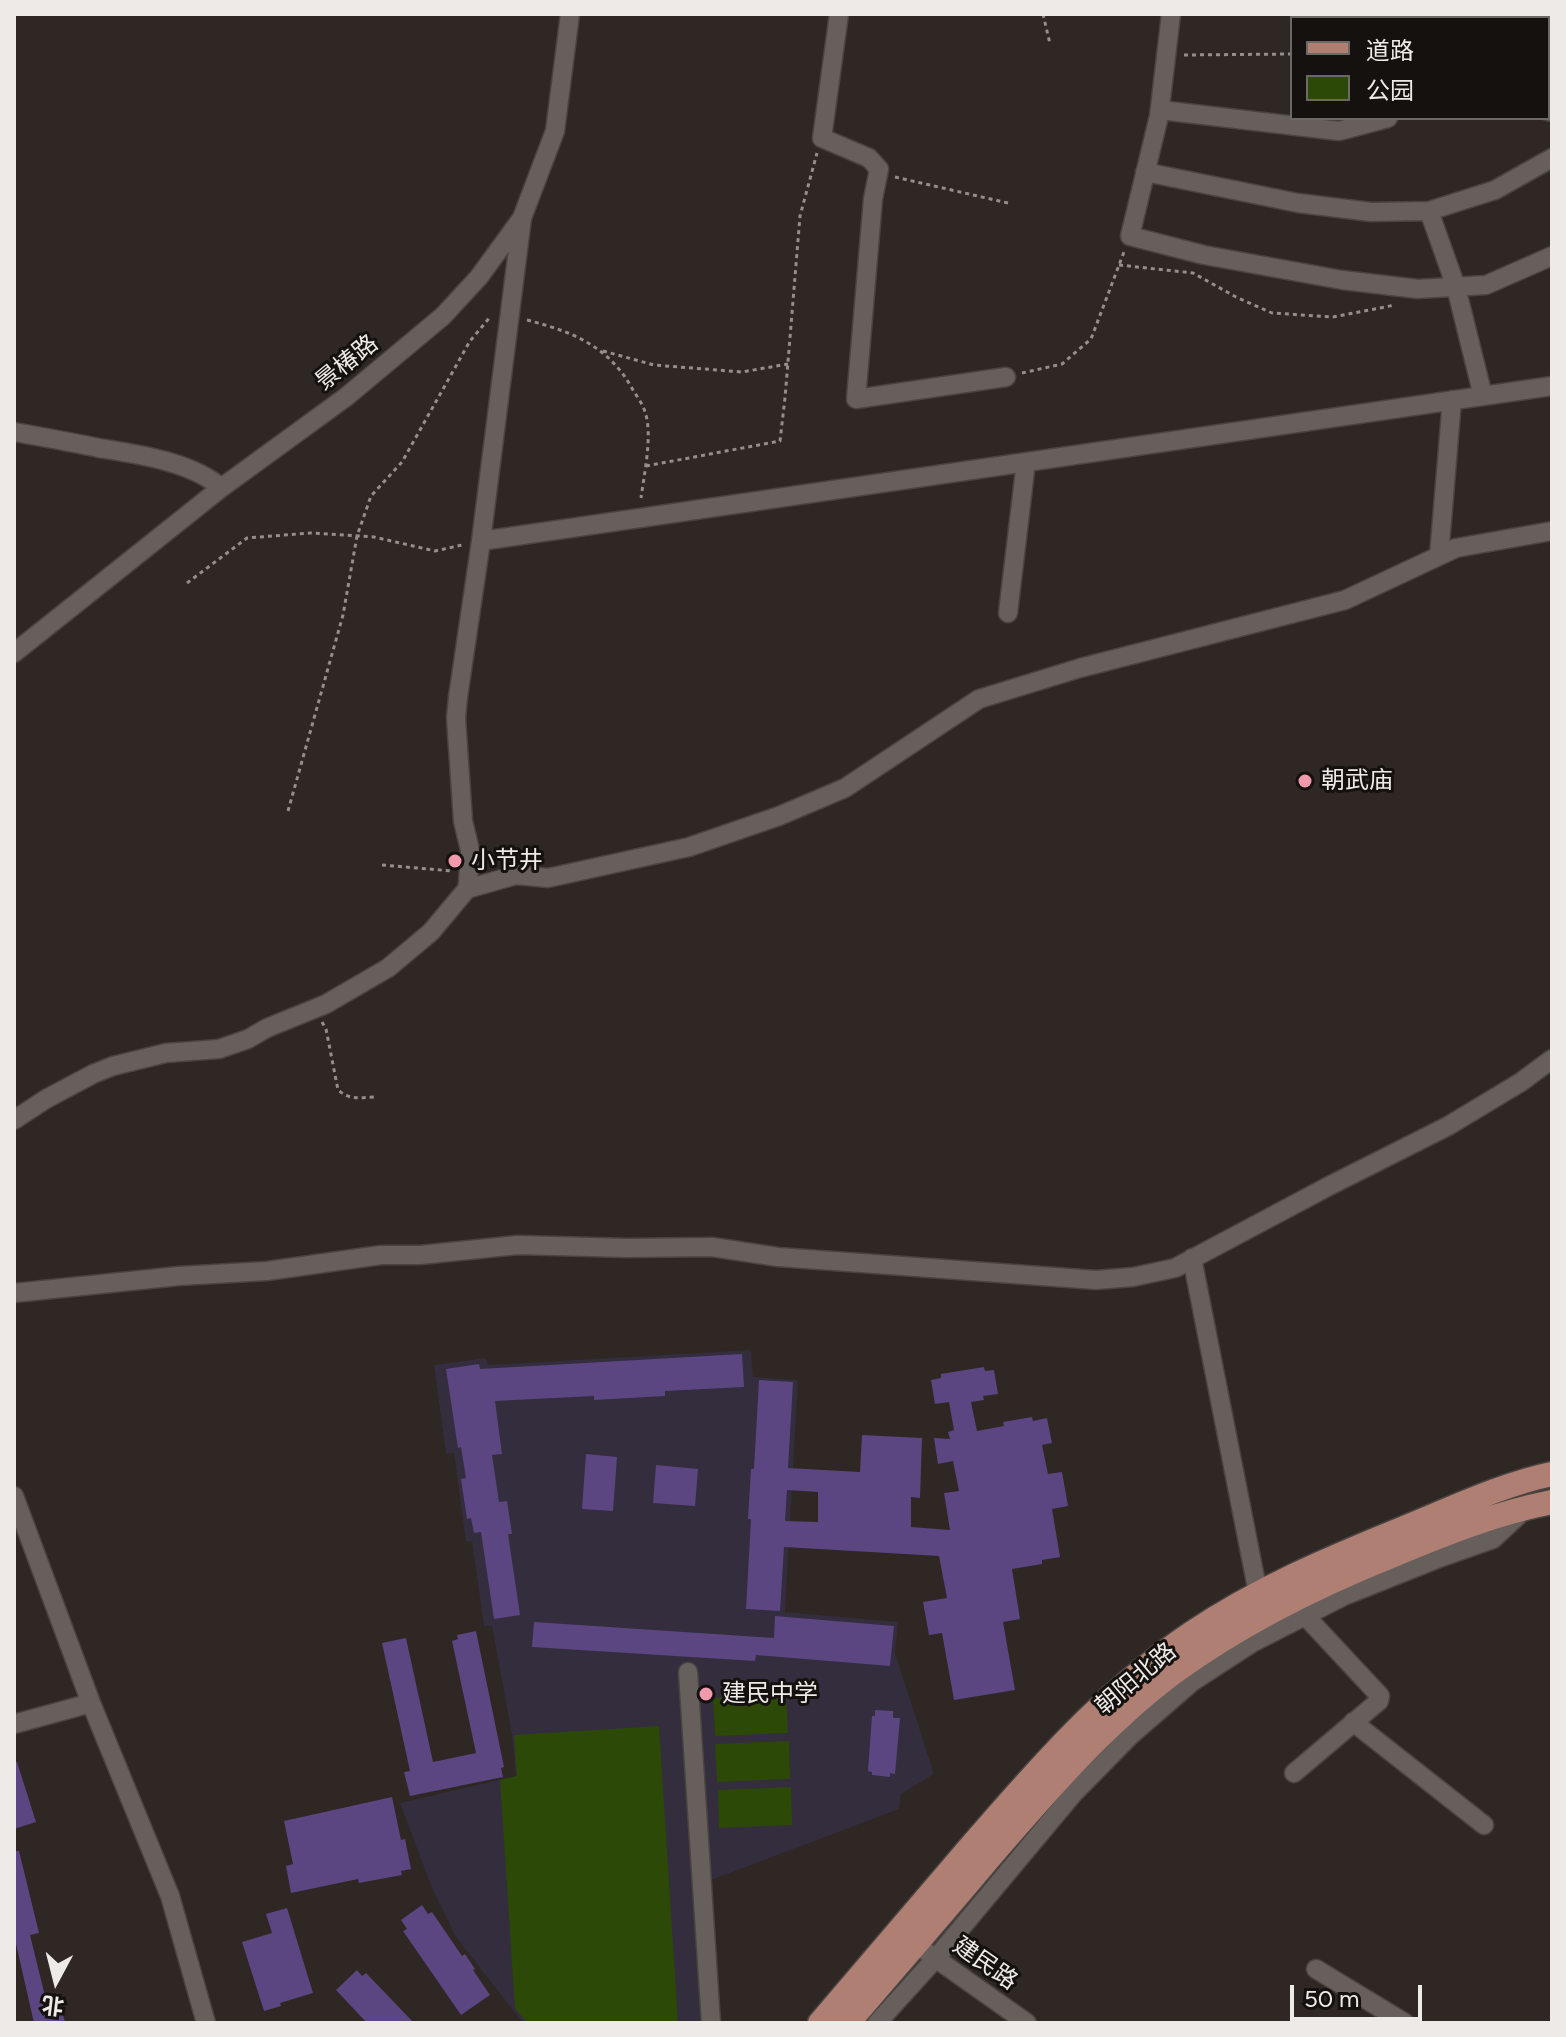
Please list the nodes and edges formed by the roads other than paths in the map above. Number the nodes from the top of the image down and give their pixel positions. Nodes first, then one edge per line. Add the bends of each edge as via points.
1 (570, 14) edge
2 (839, 14) edge
3 (1171, 14) edge
4 (1160, 110) junction
5 (1380, 120) edge
6 (1552, 158) edge
7 (1145, 172) junction
8 (1429, 211) junction
9 (522, 218) junction
10 (1552, 256) edge
11 (1456, 287) junction
12 (1006, 377) road end
13 (1552, 386) edge
14 (1483, 396) junction
15 (1452, 400) junction
16 (14, 432) edge
17 (1026, 462) junction
18 (221, 488) junction
19 (1552, 531) edge
20 (481, 541) junction
21 (1439, 556) junction
22 (1008, 613) dead end
23 (14, 653) edge
24 (467, 889) junction
25 (1552, 1059) edge
26 (14, 1120) edge
27 (1192, 1258) junction
28 (14, 1293) edge
29 (1546, 1472) edge
30 (14, 1496) edge
31 (1552, 1502) edge
32 (1526, 1508) junction
33 (1552, 1519) edge
34 (1258, 1593) junction
35 (1298, 1607) junction
36 (688, 1672) dead end
37 (91, 1703) junction
38 (1353, 1722) junction
39 (14, 1724) edge
40 (1294, 1773) dead end
41 (1484, 1825) dead end
42 (926, 1951) junction
43 (1316, 1969) dead end
44 (206, 2023) edge
45 (711, 2023) edge
46 (820, 2023) edge
47 (848, 2023) edge
48 (877, 2023) edge
49 (1027, 2023) edge
50 (1405, 2023) edge

1 - 9 street, 景椿路 via 555,131
2 - 12 street via 822,138 869,158 879,169 856,399
3 - 4 street
4 - 5 street via 1339,131
4 - 7 street
6 - 8 street via 1495,190
7 - 8 street via 1298,203 1371,212
7 - 11 street via 1130,236 1342,280 1418,289
8 - 11 street
9 - 18 street, 景椿路 via 443,316 346,397
9 - 20 street
10 - 11 street via 1486,285
11 - 14 street
13 - 14 street
14 - 15 street
15 - 17 street
15 - 21 street
16 - 18 street via 140,455 198,472
17 - 20 street
17 - 22 street
18 - 23 street, 景椿路
19 - 21 street via 1456,548
20 - 24 street via 456,718 470,850
21 - 24 street via 1345,600 979,699 845,788 689,847 548,878 516,875
24 - 26 street via 431,932 347,993 229,1046 113,1066
25 - 27 street via 1448,1126
27 - 28 street via 1155,1274 1096,1280 778,1257 712,1247 518,1245
27 - 34 street
29 - 34 main road, 朝阳北路 via 1334,1556
30 - 37 street
31 - 32 main road, 朝阳北路
32 - 33 main road
32 - 35 main road, 朝阳北路 via 1342,1575
34 - 46 main road, 朝阳北路 via 1158,1658 1068,1738
35 - 38 street via 1378,1693 1379,1701
35 - 42 main road, 朝阳北路 via 1264,1614 1204,1651 1111,1726 1026,1815
36 - 45 street
37 - 39 street
37 - 44 street via 170,1896
38 - 40 street
38 - 41 street
42 - 47 main road, 朝阳北路
42 - 48 street
42 - 49 street, 建民路
43 - 50 street

